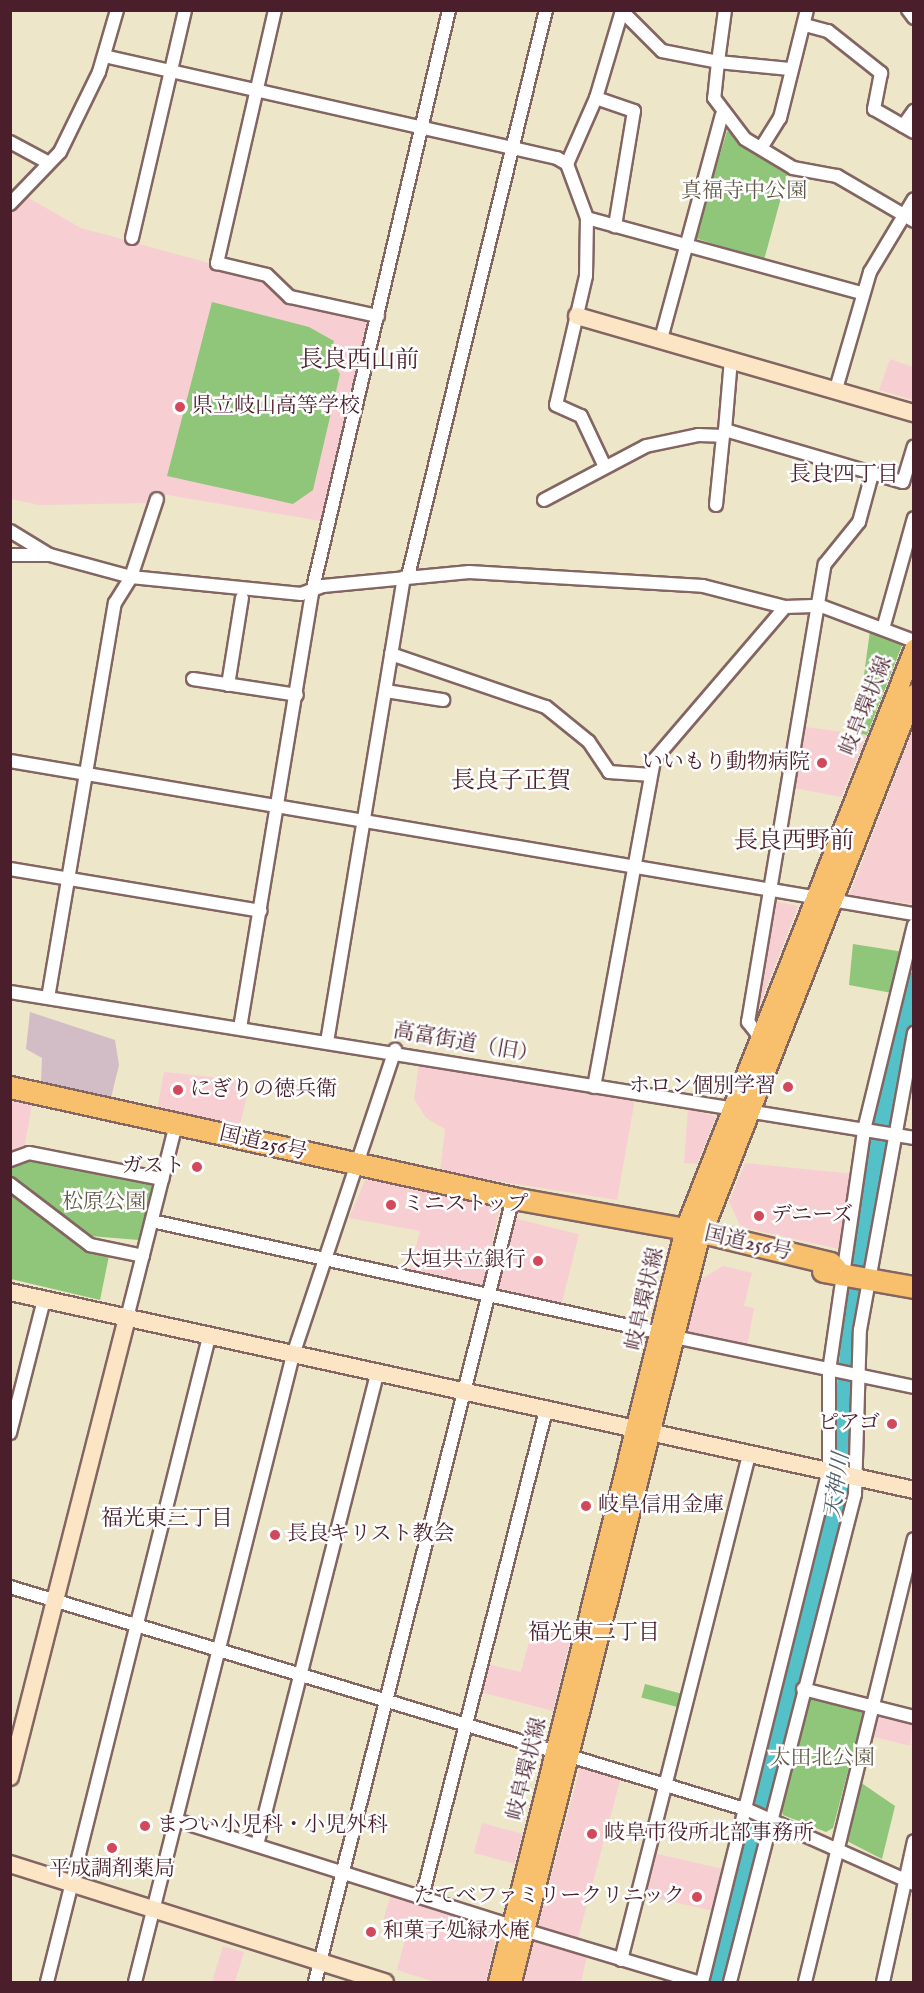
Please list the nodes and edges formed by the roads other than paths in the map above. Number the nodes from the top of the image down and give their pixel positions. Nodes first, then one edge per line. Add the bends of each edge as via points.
1 (117, 10) edge
2 (185, 10) edge
3 (275, 10) edge
4 (449, 10) edge
5 (546, 10) edge
6 (725, 10) edge
7 (807, 10) edge
8 (908, 10) edge
9 (621, 12) edge
10 (914, 18) edge
11 (805, 25) junction
12 (104, 56) junction
13 (718, 62) junction
14 (790, 69) junction
15 (171, 71) junction
16 (256, 91) junction
17 (596, 98) junction
18 (914, 111) edge
19 (722, 115) junction
20 (421, 128) junction
21 (908, 129) edge
22 (10, 142) edge
23 (512, 148) junction
24 (760, 148) junction
25 (49, 163) junction
26 (567, 165) junction
27 (914, 199) edge
28 (10, 204) edge
29 (587, 218) junction
30 (909, 218) edge
31 (615, 226) junction
32 (132, 238) dead end
33 (686, 246) junction
34 (861, 293) junction
35 (378, 316) junction
36 (577, 316) junction
37 (661, 339) junction
38 (731, 359) junction
39 (836, 389) junction
40 (914, 413) edge
41 (724, 433) junction
42 (914, 447) edge
43 (605, 467) junction
44 (872, 474) junction
45 (908, 483) edge
46 (158, 499) dead end
47 (544, 500) dead end
48 (716, 505) dead end
49 (914, 518) edge
50 (10, 531) edge
51 (10, 555) edge
52 (50, 555) junction
53 (131, 577) junction
54 (406, 577) junction
55 (312, 592) junction
56 (242, 598) dead end
57 (821, 606) junction
58 (785, 607) junction
59 (884, 629) junction
60 (914, 641) edge
61 (914, 649) edge
62 (391, 654) junction
63 (193, 679) dead end
64 (228, 685) junction
65 (386, 691) junction
66 (914, 694) edge
67 (297, 695) junction
68 (443, 700) dead end
69 (10, 761) edge
70 (83, 773) junction
71 (648, 775) junction
72 (277, 805) junction
73 (362, 819) junction
74 (633, 866) junction
75 (10, 869) edge
76 (68, 879) junction
77 (771, 891) junction
78 (814, 898) junction
79 (833, 901) junction
80 (260, 911) junction
81 (914, 914) edge
82 (914, 925) edge
83 (10, 992) edge
84 (48, 998) junction
85 (240, 1028) junction
86 (914, 1033) edge
87 (759, 1036) junction
88 (327, 1042) junction
89 (395, 1050) junction
90 (10, 1087) edge
91 (594, 1087) junction
92 (740, 1109) junction
93 (176, 1124) junction
94 (864, 1130) junction
95 (892, 1135) junction
96 (914, 1138) edge
97 (10, 1160) edge
98 (360, 1165) junction
99 (162, 1179) junction
100 (10, 1184) edge
101 (515, 1198) junction
102 (152, 1221) junction
103 (692, 1237) junction
104 (143, 1256) junction
105 (326, 1260) junction
106 (853, 1273) junction
107 (914, 1287) edge
108 (10, 1292) edge
109 (488, 1295) junction
110 (44, 1300) junction
111 (127, 1318) junction
112 (668, 1335) junction
113 (209, 1337) junction
114 (293, 1355) junction
115 (829, 1371) junction
116 (378, 1372) junction
117 (856, 1375) junction
118 (914, 1387) edge
119 (463, 1391) junction
120 (546, 1410) junction
121 (10, 1433) edge
122 (644, 1433) junction
123 (749, 1455) junction
124 (831, 1471) junction
125 (854, 1475) junction
126 (914, 1490) edge
127 (914, 1539) edge
128 (10, 1587) edge
129 (55, 1600) junction
130 (137, 1625) junction
131 (219, 1650) junction
132 (300, 1675) junction
133 (803, 1689) junction
134 (386, 1701) junction
135 (872, 1707) junction
136 (914, 1717) edge
137 (466, 1725) junction
138 (561, 1755) junction
139 (10, 1777) edge
140 (666, 1787) junction
141 (746, 1810) junction
142 (770, 1818) junction
143 (176, 1820) junction
144 (914, 1841) edge
145 (257, 1845) junction
146 (835, 1847) junction
147 (10, 1864) edge
148 (343, 1872) junction
149 (909, 1882) edge
150 (72, 1883) junction
151 (422, 1898) junction
152 (153, 1909) junction
153 (518, 1928) junction
154 (621, 1960) junction
155 (320, 1962) junction
156 (47, 1983) edge
157 (135, 1983) edge
158 (315, 1983) edge
159 (386, 1983) edge
160 (498, 1983) edge
161 (512, 1983) edge
162 (697, 1983) edge
163 (702, 1983) edge
164 (730, 1983) edge
165 (805, 1983) edge
166 (883, 1983) edge

1 - 12 street
2 - 15 street
3 - 16 street
4 - 20 street
5 - 23 street
6 - 13 street
7 - 11 street
8 - 10 street
9 - 13 street via 662,51
9 - 17 street
11 - 14 street
11 - 21 street via 828,31 881,73 874,109
12 - 15 street
12 - 25 street
13 - 14 street
13 - 19 street via 714,98
14 - 24 street via 780,118
15 - 16 street
15 - 32 street
16 - 20 street
16 - 35 street via 217,263 267,274 290,297
17 - 26 street
17 - 31 street via 634,111
18 - 21 street
19 - 24 street
19 - 33 street
20 - 23 street
20 - 35 street
22 - 25 street
23 - 26 street
23 - 54 street
24 - 30 street via 793,168 837,176
25 - 28 street
26 - 29 street
27 - 30 street
29 - 31 street
29 - 36 street via 586,276
30 - 34 street
31 - 33 street
33 - 34 street
33 - 37 street
34 - 39 street
35 - 55 street
36 - 37 street
36 - 43 street via 556,405 581,416
37 - 38 street
38 - 39 street
38 - 41 street
39 - 40 street
41 - 43 street via 654,444
41 - 44 street
41 - 48 street
42 - 45 street
43 - 47 street
44 - 45 street
44 - 57 street via 859,522 825,564
46 - 53 street
49 - 59 street
50 - 52 street
51 - 52 street
52 - 53 street
53 - 55 street
53 - 70 street via 115,603
54 - 55 street via 323,586
54 - 58 street via 510,573 672,584 728,589
54 - 62 street
55 - 67 street
56 - 64 street
57 - 58 street
57 - 59 street
57 - 77 street
58 - 71 street via 661,747
59 - 60 street
61 - 78 main road, 岐阜環状線
62 - 65 street
62 - 71 street via 546,707 589,742 609,772
63 - 64 street
64 - 67 street
65 - 68 street
65 - 73 street
66 - 79 main road, 岐阜環状線
67 - 72 street
69 - 70 street
70 - 72 street
70 - 76 street
71 - 74 street
72 - 73 street
72 - 80 street
73 - 74 street
73 - 88 street
74 - 77 street
74 - 91 street
75 - 76 street
76 - 80 street
76 - 84 street
77 - 78 street
77 - 87 street via 748,1022
78 - 79 street
78 - 87 main road, 岐阜環状線
79 - 81 street
79 - 92 main road, 岐阜環状線
80 - 85 street
82 - 94 street
83 - 84 street, 高富街道（旧）
84 - 85 street, 高富街道（旧）
85 - 88 street, 高富街道（旧）
86 - 95 street
87 - 92 main road, 岐阜環状線
88 - 89 street, 高富街道（旧）
89 - 91 street, 高富街道（旧）
89 - 98 street
90 - 93 highway, 国道256号
91 - 92 street, 高富街道（旧）
92 - 94 street, 高富街道（旧）
92 - 103 main road, 岐阜環状線
93 - 98 highway, 国道256号
93 - 99 street
94 - 95 street, 高富街道（旧）
94 - 106 street
95 - 96 street, 高富街道（旧）
95 - 106 street via 894,1157 875,1236
97 - 99 street via 40,1154
98 - 101 highway, 国道256号
98 - 105 street
99 - 102 street
100 - 104 street via 90,1245
101 - 103 highway, 国道256号
101 - 109 street
102 - 104 street
102 - 105 street
103 - 106 highway, 国道256号 via 830,1263
103 - 112 main road, 岐阜環状線
104 - 111 street
105 - 109 street
105 - 114 street
106 - 107 highway, 国道256号
106 - 115 street
106 - 117 street
108 - 110 street
109 - 112 street
109 - 119 street
110 - 111 street
110 - 121 street
111 - 113 street
111 - 129 street
112 - 115 street
112 - 122 main road, 岐阜環状線
113 - 114 street
113 - 130 street
114 - 116 street
114 - 131 street
115 - 117 street
115 - 124 street
116 - 119 street
116 - 132 street
117 - 118 street
117 - 125 street
119 - 120 street
119 - 134 street
120 - 122 street
120 - 137 street
122 - 123 street
122 - 138 main road, 岐阜環状線
123 - 124 street
123 - 140 street
124 - 125 street
124 - 141 street
125 - 126 street
125 - 133 street
127 - 135 street
128 - 129 street
129 - 130 street
129 - 139 street
130 - 131 street
130 - 150 street
131 - 132 street
131 - 143 street
132 - 134 street
132 - 145 street
133 - 135 street
133 - 142 street
134 - 137 street
134 - 148 street
135 - 136 street
135 - 146 street
137 - 138 street
137 - 151 street
138 - 140 street
138 - 153 main road, 岐阜環状線
140 - 141 street
140 - 154 street
141 - 142 street
141 - 163 street
142 - 146 street
142 - 164 street
143 - 145 street
143 - 152 street
144 - 149 street
145 - 148 street
146 - 149 street
146 - 165 street
147 - 150 street
148 - 151 street
148 - 155 street
149 - 166 street
150 - 152 street
150 - 156 street
151 - 153 street
152 - 155 street
152 - 157 street
153 - 154 street
153 - 160 main road, 岐阜環状線
153 - 161 main road, 岐阜環状線
154 - 162 street
155 - 158 street
155 - 159 street

